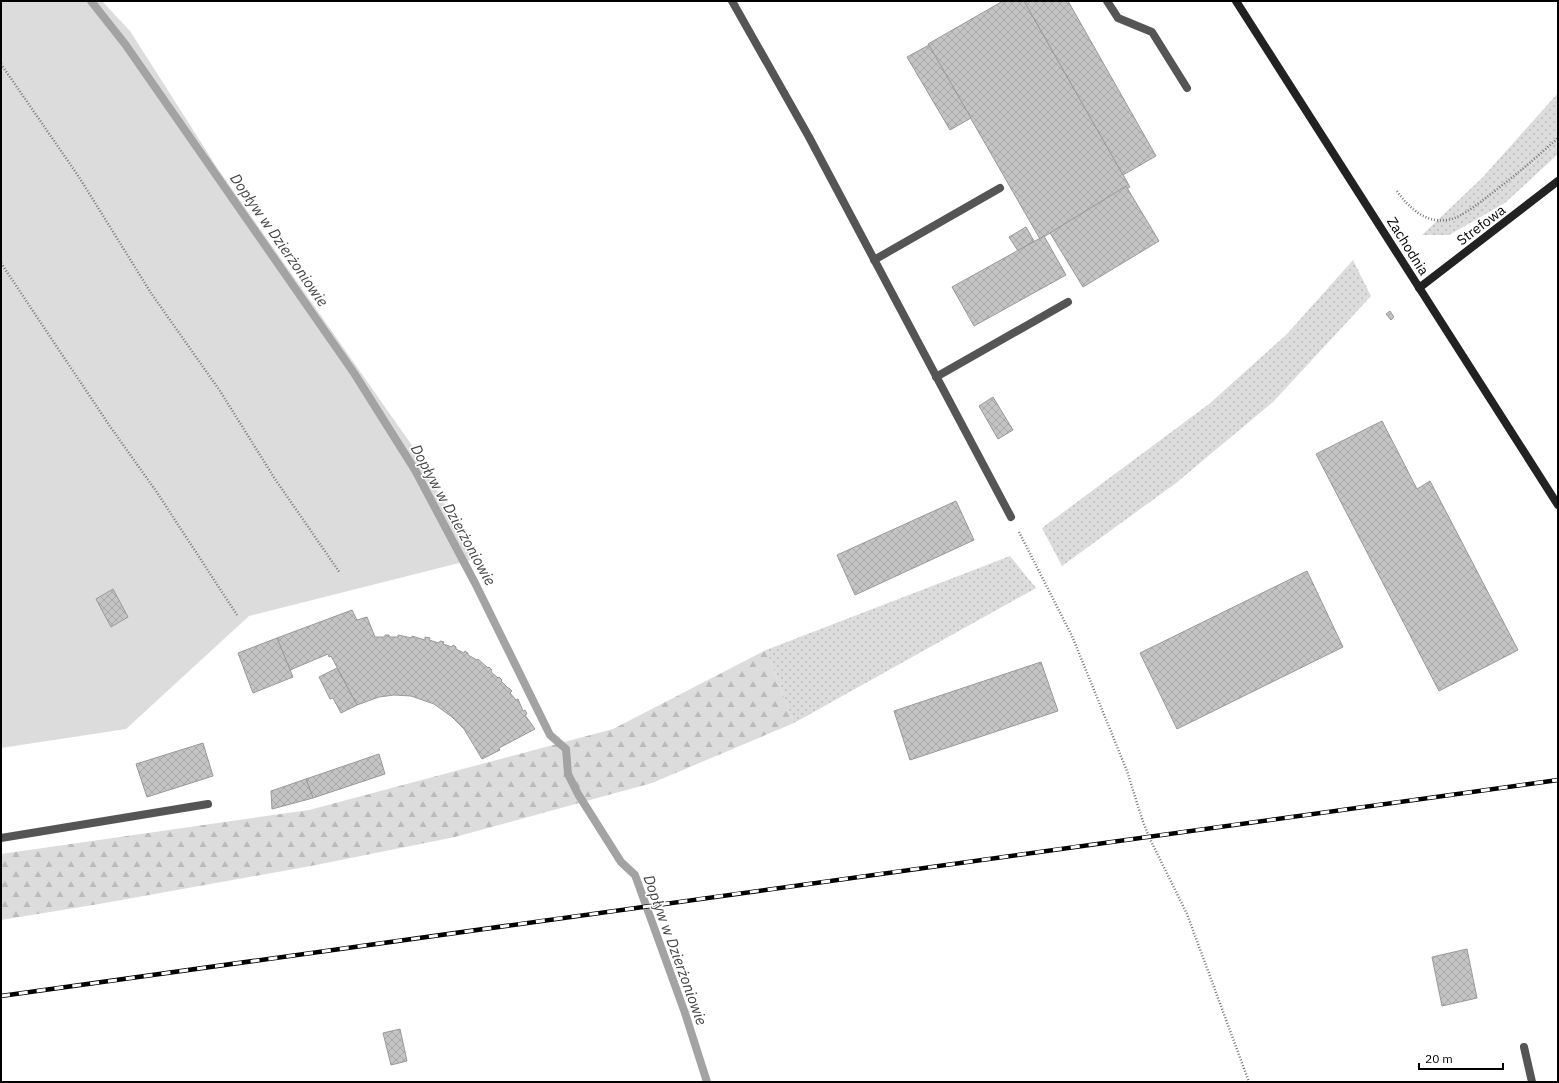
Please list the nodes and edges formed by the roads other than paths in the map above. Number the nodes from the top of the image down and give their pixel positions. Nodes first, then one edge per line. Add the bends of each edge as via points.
1 (732, 1) edge
2 (1107, 1) edge
3 (1236, 1) edge
4 (1187, 88) dead end
5 (1558, 182) edge
6 (1000, 188) dead end
7 (874, 260) junction
8 (1419, 288) junction
9 (1068, 302) dead end
10 (936, 377) junction
11 (1558, 505) edge
12 (1011, 517) road end
13 (208, 804) dead end
14 (1, 838) edge
15 (1524, 1047) dead end
16 (1532, 1082) edge

1 - 7 lane via 809,137
2 - 4 lane via 1118,18 1152,32
3 - 8 street, Zachodnia
5 - 8 street, Strefowa
6 - 7 lane
7 - 10 lane
8 - 11 street, Zachodnia
9 - 10 lane
10 - 12 lane
13 - 14 lane
15 - 16 lane

